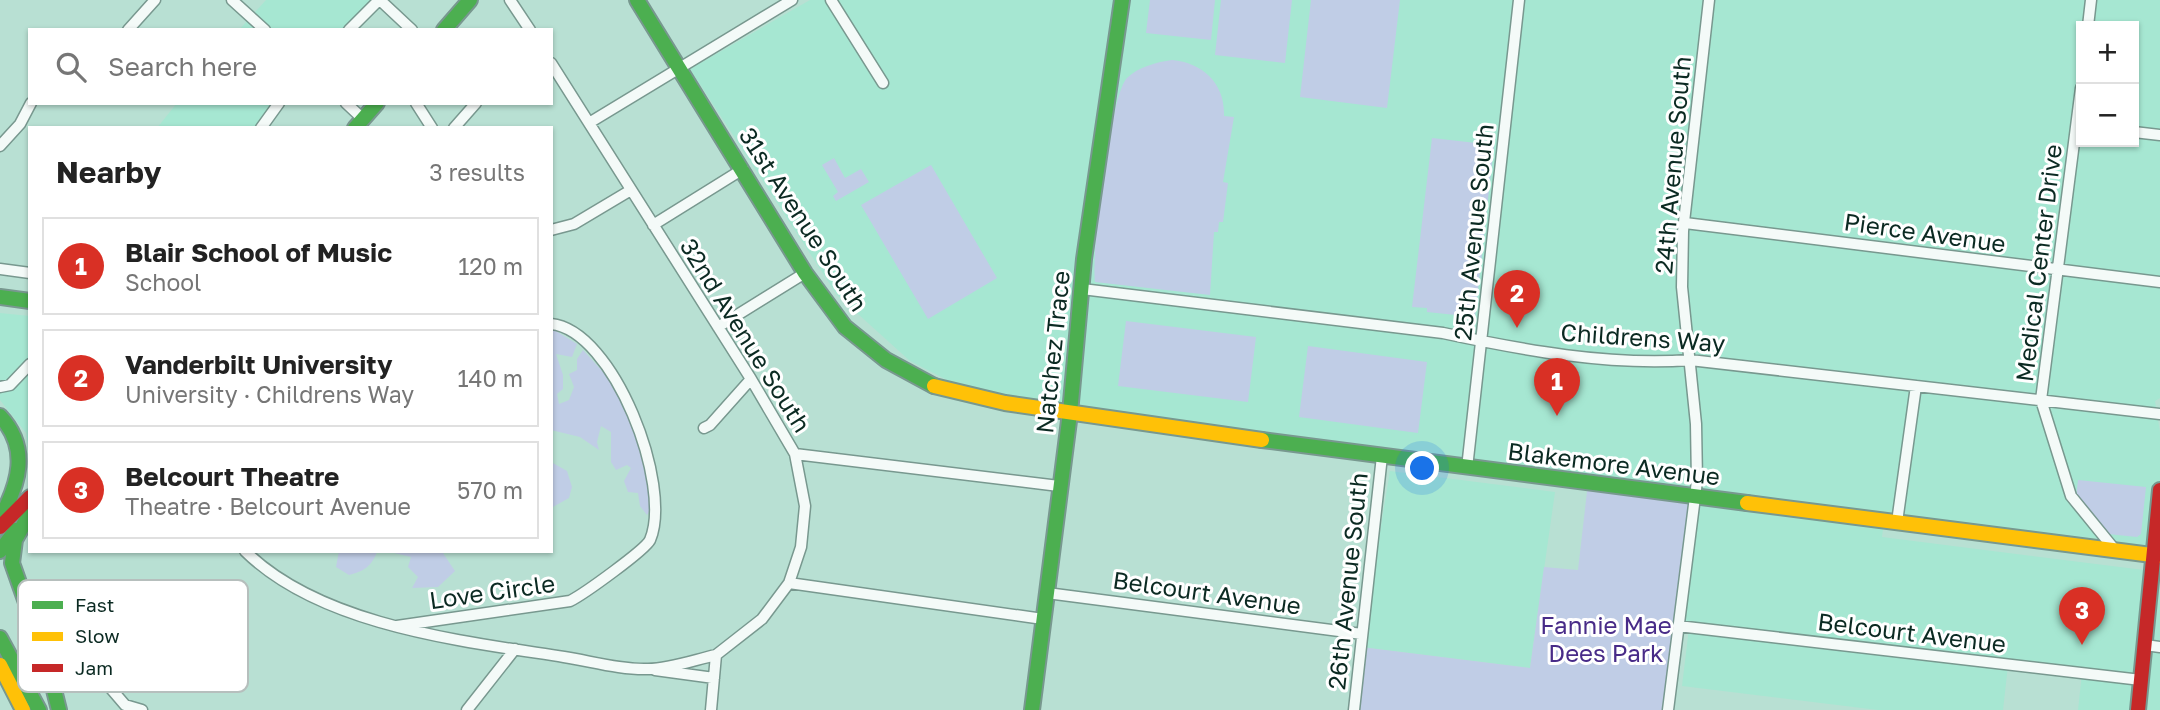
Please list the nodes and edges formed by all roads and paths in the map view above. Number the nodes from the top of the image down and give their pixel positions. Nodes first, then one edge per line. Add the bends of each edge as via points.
1 (155, 0) edge
2 (232, 0) edge
3 (250, 0) edge
4 (379, 0) edge
5 (470, 0) edge
6 (510, 0) edge
7 (637, 0) edge
8 (792, 0) edge
9 (831, 0) edge
10 (1122, 0) edge
11 (1519, 0) edge
12 (1709, 0) edge
13 (2091, 0) edge
14 (242, 8) junction
15 (2089, 21) edge
16 (130, 28) edge
17 (263, 28) edge
18 (351, 28) edge
19 (410, 28) edge
20 (446, 28) edge
21 (529, 28) edge
22 (553, 66) edge
23 (680, 68) junction
24 (883, 83) dead end
25 (30, 105) edge
26 (278, 105) edge
27 (347, 105) edge
28 (375, 105) edge
29 (417, 105) edge
30 (474, 105) edge
31 (359, 123) edge
32 (589, 123) junction
33 (262, 126) edge
34 (431, 126) edge
35 (456, 126) edge
36 (2076, 128) edge
37 (2139, 133) edge
38 (2160, 135) edge
39 (0, 146) edge
40 (743, 169) junction
41 (631, 190) junction
42 (1685, 223) junction
43 (653, 225) junction
44 (553, 229) edge
45 (0, 269) edge
46 (2058, 271) junction
47 (28, 272) edge
48 (805, 273) junction
49 (2160, 282) edge
50 (1082, 289) junction
51 (0, 297) edge
52 (28, 301) edge
53 (553, 324) edge
54 (718, 327) junction
55 (1482, 343) junction
56 (1690, 360) junction
57 (28, 366) edge
58 (751, 379) junction
59 (1916, 386) junction
60 (0, 387) edge
61 (2041, 400) junction
62 (1070, 413) junction
63 (2160, 414) edge
64 (0, 416) edge
65 (705, 428) dead end
66 (795, 454) junction
67 (1382, 456) junction
68 (1467, 468) junction
69 (1059, 486) junction
70 (2160, 491) edge
71 (1695, 496) junction
72 (28, 499) edge
73 (28, 516) edge
74 (28, 517) edge
75 (0, 519) edge
76 (1897, 522) junction
77 (0, 527) edge
78 (0, 551) edge
79 (2115, 551) junction
80 (248, 553) edge
81 (2157, 556) edge
82 (18, 580) edge
83 (789, 583) junction
84 (1047, 593) junction
85 (1044, 619) junction
86 (397, 626) junction
87 (1678, 626) junction
88 (1362, 634) junction
89 (0, 638) edge
90 (2145, 645) junction
91 (2160, 647) edge
92 (514, 649) junction
93 (716, 655) junction
94 (0, 665) edge
95 (648, 669) junction
96 (18, 671) edge
97 (714, 678) junction
98 (2141, 680) junction
99 (29, 692) edge
100 (54, 692) edge
101 (112, 692) edge
102 (124, 707) edge
103 (23, 710) edge
104 (39, 710) edge
105 (59, 710) edge
106 (142, 710) edge
107 (467, 710) edge
108 (711, 710) edge
109 (1032, 710) edge
110 (1354, 710) edge
111 (1668, 710) edge
112 (2138, 710) edge

1 - 16 street
2 - 14 street
3 - 14 street
4 - 18 street
4 - 19 street
5 - 20 main road
6 - 21 street
7 - 23 main road, 31st Avenue South
8 - 23 street
9 - 24 street
10 - 50 main road, Natchez Trace
11 - 55 street, 25th Avenue South
12 - 42 street, 24th Avenue South
13 - 15 street
14 - 17 street
22 - 32 street, 32nd Avenue South
23 - 32 street
23 - 40 main road, 31st Avenue South
25 - 39 street
26 - 33 street
27 - 31 street
28 - 31 main road
29 - 34 street
30 - 35 street
32 - 41 street, 32nd Avenue South
36 - 46 street, Medical Center Drive
37 - 38 street
40 - 43 street
40 - 48 main road, 31st Avenue South
41 - 43 street, 32nd Avenue South
41 - 44 street via 574,224
42 - 46 street, Pierce Avenue
42 - 56 street, 24th Avenue South via 1682,287
43 - 54 street, 32nd Avenue South
45 - 47 street
46 - 49 street, Pierce Avenue
46 - 61 street, Medical Center Drive
48 - 54 street
48 - 62 main road, 31st Avenue South via 845,327 866,347 915,378 984,400
50 - 55 street, Childrens Way via 1443,333
50 - 62 main road, Natchez Trace
51 - 52 main road
53 - 86 street, Love Circle via 565,325 581,336 633,408 644,440 656,509 651,539 590,591 570,601
54 - 58 street, 32nd Avenue South
55 - 56 street, Childrens Way via 1652,363
55 - 68 street, 25th Avenue South
56 - 59 street, Childrens Way
56 - 71 street, 24th Avenue South via 1696,424
57 - 60 street via 10,385
58 - 65 street
58 - 66 street, 32nd Avenue South
59 - 61 street, Childrens Way
59 - 76 street
61 - 63 street, Childrens Way
61 - 79 street, Medical Center Drive via 2071,496
62 - 67 main road, Blakemore Avenue
62 - 69 main road, Natchez Trace
64 - 75 main road via 13,432 20,457 15,493
66 - 69 street
66 - 83 street, 32nd Avenue South via 805,506 801,547
67 - 68 main road, Blakemore Avenue
67 - 88 street, 26th Avenue South
68 - 71 main road, Blakemore Avenue
69 - 84 main road, Natchez Trace
70 - 81 main road
71 - 76 main road, Blakemore Avenue
71 - 87 street, 24th Avenue South
72 - 77 main road
73 - 78 main road
74 - 82 main road via 15,540 12,563
76 - 79 main road, Blakemore Avenue
79 - 81 main road, Blakemore Avenue
80 - 86 street via 299,591
81 - 90 main road
83 - 85 street
83 - 93 street, 32nd Avenue South via 762,619
84 - 85 main road, Natchez Trace
84 - 88 street, Belcourt Avenue
85 - 109 main road, Natchez Trace
86 - 92 street
87 - 98 street, Belcourt Avenue
87 - 111 street, 24th Avenue South
88 - 110 street, 26th Avenue South
89 - 96 main road
90 - 91 street
90 - 98 main road
92 - 95 street
92 - 107 street
93 - 95 street
93 - 97 street
94 - 103 main road
95 - 97 street
97 - 108 street
98 - 112 main road
99 - 104 main road
100 - 105 main road
101 - 102 street
102 - 106 street

